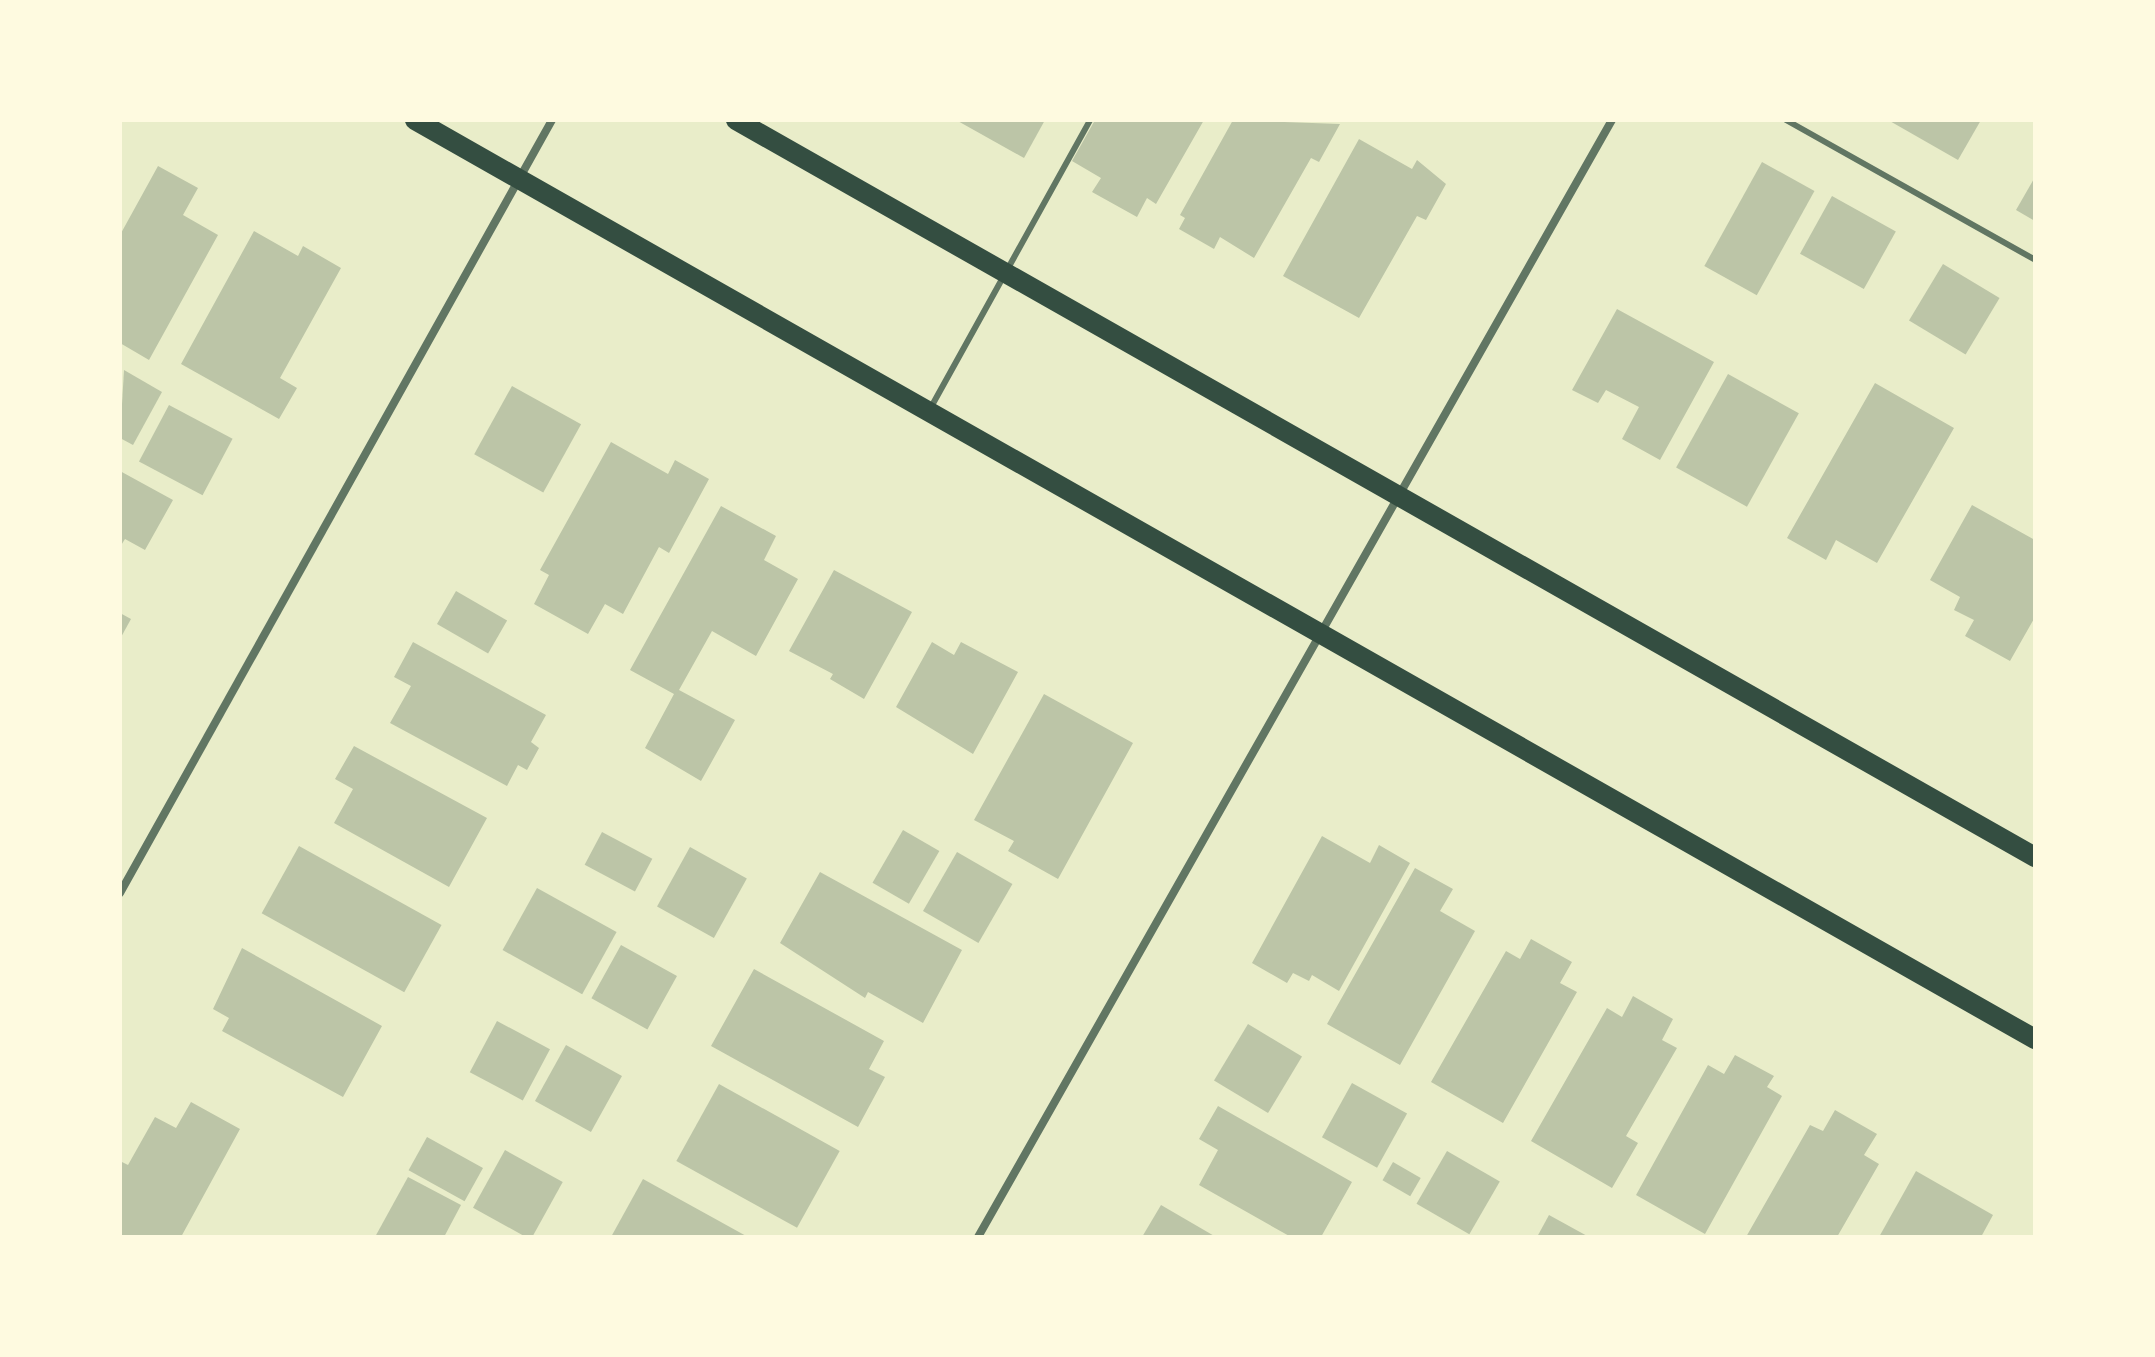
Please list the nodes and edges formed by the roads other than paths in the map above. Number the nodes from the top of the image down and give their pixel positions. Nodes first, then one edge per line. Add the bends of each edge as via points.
1 (415, 120) edge
2 (552, 120) edge
3 (736, 120) edge
4 (1090, 120) edge
5 (1612, 120) edge
6 (1786, 120) edge
7 (518, 179) junction
8 (2035, 260) edge
9 (1006, 272) junction
10 (928, 412) junction
11 (1399, 494) junction
12 (1320, 635) junction
13 (2035, 857) edge
14 (120, 893) edge
15 (2035, 1039) edge
16 (978, 1237) edge

1 - 7 main road
2 - 7 street
3 - 9 main road
4 - 9 lane
5 - 11 street
6 - 8 lane
7 - 10 main road
7 - 14 street
9 - 10 lane
9 - 11 main road
10 - 12 main road
11 - 12 street
11 - 13 main road
12 - 15 main road
12 - 16 street

